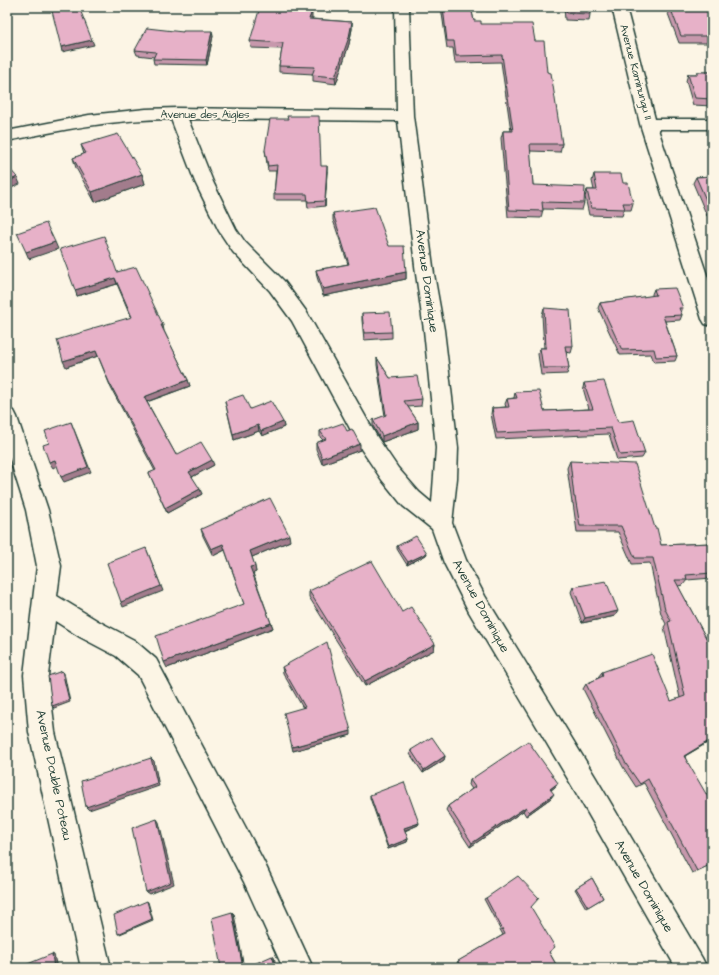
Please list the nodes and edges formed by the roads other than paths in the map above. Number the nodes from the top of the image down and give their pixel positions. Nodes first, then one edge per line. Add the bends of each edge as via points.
1 (402, 7) edge
2 (619, 7) edge
3 (177, 113) junction
4 (405, 116) junction
5 (648, 124) junction
6 (712, 124) edge
7 (7, 136) edge
8 (712, 319) edge
9 (7, 417) edge
10 (441, 523) junction
11 (46, 602) junction
12 (96, 968) edge
13 (298, 968) edge
14 (692, 968) edge

1 - 4 street, Avenue Dominique
2 - 5 street, Avenue Kaminungu II
3 - 4 street, Avenue des Aigles
3 - 7 street, Avenue des Aigles via 121,115
3 - 10 street via 204,182 228,231 239,247 277,286 298,316 369,443 390,474 411,499
4 - 10 street, Avenue Dominique via 447,448
5 - 6 street, Avenue Kaminungu II
5 - 8 street
9 - 11 street, Avenue Double Poteau via 37,510 49,566
10 - 14 street, Avenue Dominique via 456,563 477,604 587,786
11 - 12 street, Avenue Double Poteau via 36,675 42,732
11 - 13 street via 125,648 147,667 254,872

